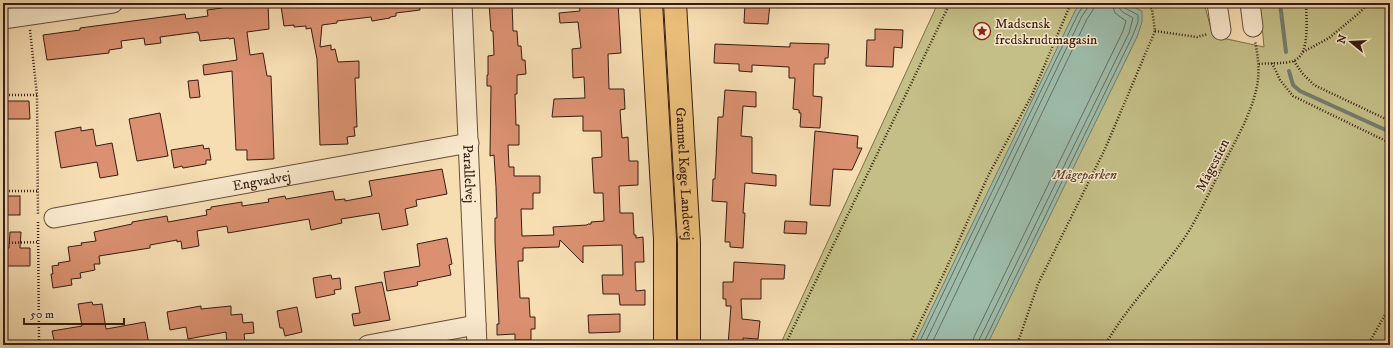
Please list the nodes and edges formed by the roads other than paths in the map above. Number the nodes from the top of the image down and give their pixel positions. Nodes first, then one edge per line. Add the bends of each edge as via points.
1 (113, 3) edge
2 (462, 3) edge
3 (651, 3) edge
4 (675, 3) edge
5 (1217, 3) edge
6 (1250, 3) edge
7 (3, 19) edge
8 (1253, 27) road end
9 (1221, 30) road end
10 (469, 143) junction
11 (54, 218) dead end
12 (476, 325) junction
13 (368, 345) edge
14 (477, 345) edge
15 (665, 345) edge
16 (689, 345) edge

1 - 7 street
2 - 10 street, Parallelvej
3 - 15 main road, Gammel Køge Landevej via 665,239
4 - 16 main road, Gammel Køge Landevej via 689,243
5 - 9 street
6 - 8 street
10 - 11 street, Engvadvej
10 - 12 street, Parallelvej
12 - 13 street
12 - 14 street, Parallelvej

